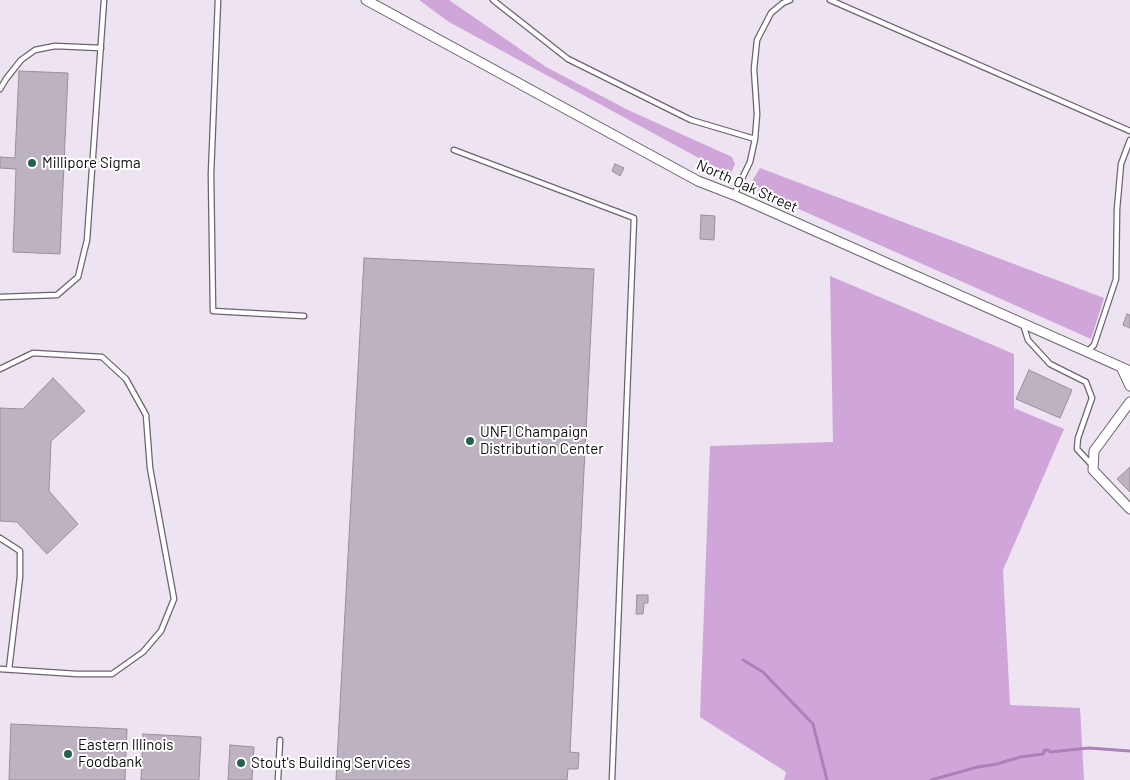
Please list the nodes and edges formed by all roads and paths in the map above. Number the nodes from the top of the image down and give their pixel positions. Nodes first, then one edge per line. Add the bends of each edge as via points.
1 (104, 0) edge
2 (218, 0) edge
3 (366, 0) edge
4 (493, 0) edge
5 (790, 0) edge
6 (830, 0) edge
7 (101, 48) junction
8 (0, 89) edge
9 (1130, 131) edge
10 (755, 139) junction
11 (1130, 140) edge
12 (454, 150) dead end
13 (734, 195) junction
14 (0, 297) edge
15 (304, 316) dead end
16 (1023, 322) junction
17 (1087, 352) junction
18 (0, 369) edge
19 (1126, 370) edge
20 (1130, 386) edge
21 (1130, 402) edge
22 (1093, 467) junction
23 (1130, 509) edge
24 (0, 538) edge
25 (0, 669) edge
26 (9, 669) junction
27 (280, 740) dead end
28 (278, 780) edge
29 (612, 780) edge

1 - 7 lane
2 - 15 lane via 211,174 214,310
3 - 13 street, North Oak Street via 698,181
4 - 10 lane via 568,59 691,120
5 - 10 lane via 771,14 757,40
6 - 9 lane
7 - 8 lane via 55,46 35,50 21,60
7 - 14 lane via 87,240 78,277 57,295
10 - 13 lane via 750,162
11 - 17 lane via 1121,164 1116,279 1094,345
12 - 29 lane via 634,218
13 - 16 street, North Oak Street
16 - 17 street, North Oak Street
16 - 22 lane via 1028,340 1050,364 1086,382 1092,398 1077,449
17 - 19 street, North Oak Street
18 - 26 lane via 33,353 102,357 126,379 146,415 150,468 174,599 161,631 143,652 112,674
19 - 20 street
21 - 22 street via 1094,451
22 - 23 street
24 - 26 lane via 20,551
25 - 26 lane
27 - 28 lane

